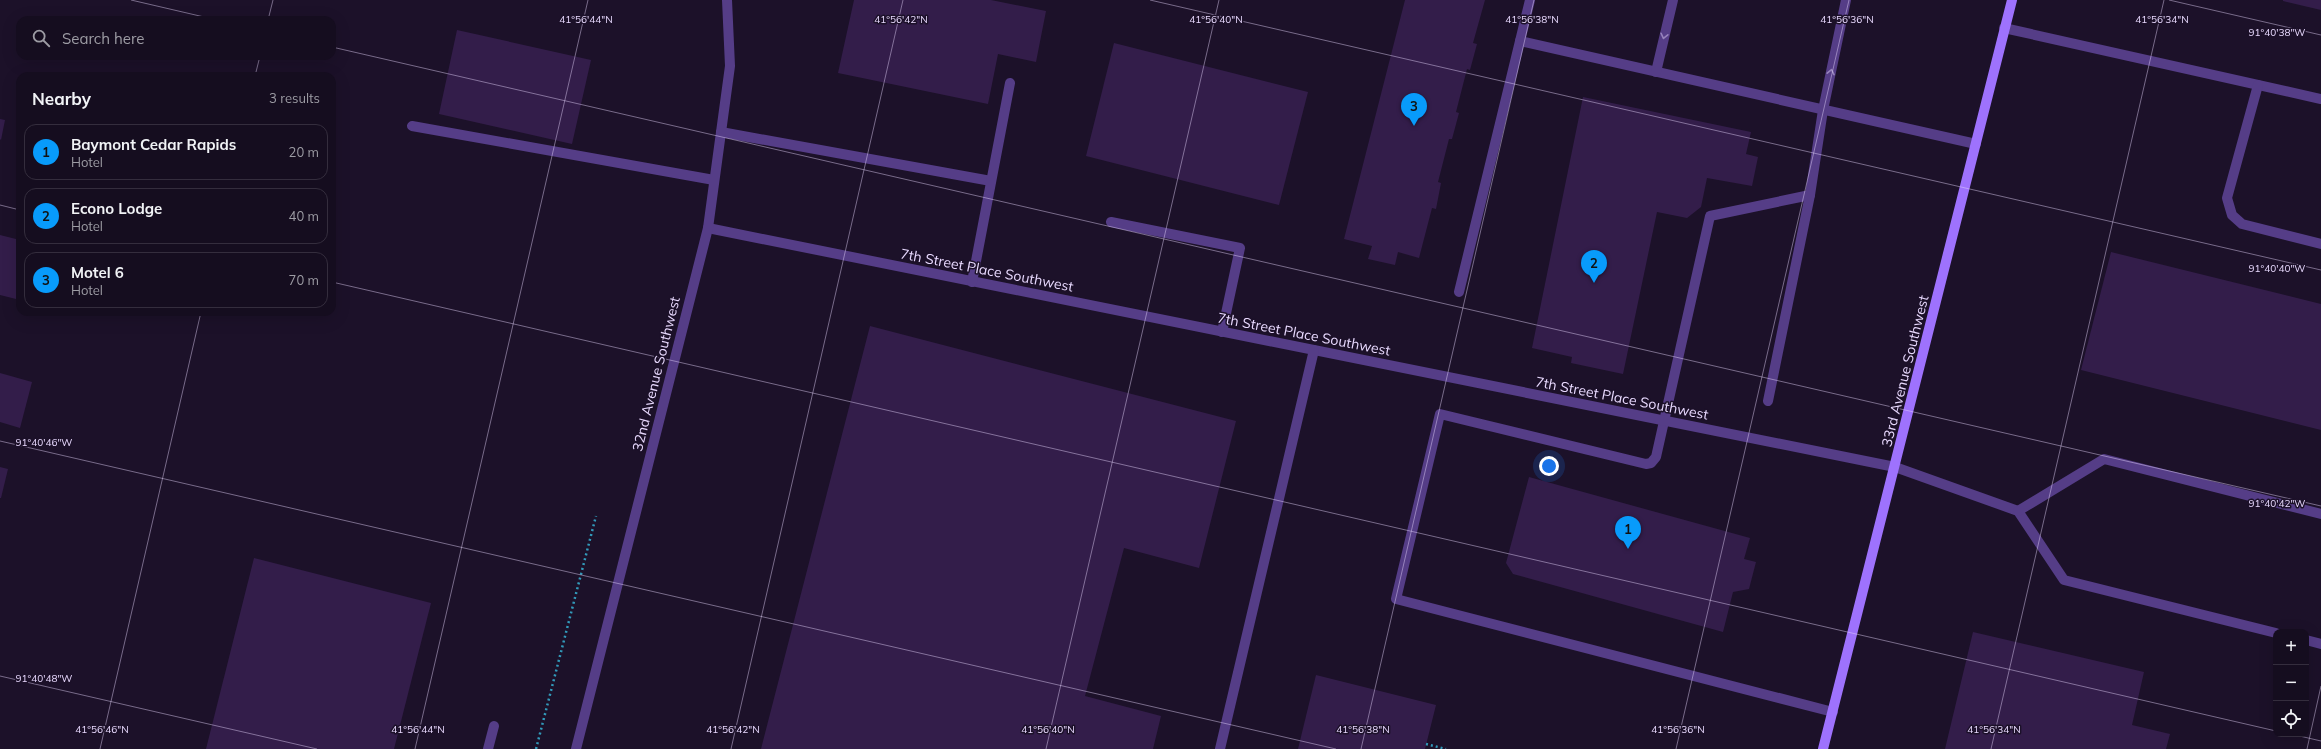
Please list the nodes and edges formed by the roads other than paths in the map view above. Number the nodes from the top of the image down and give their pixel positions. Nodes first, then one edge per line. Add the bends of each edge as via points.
1 (727, 0) edge
2 (1530, 0) edge
3 (1673, 0) edge
4 (1846, 0) edge
5 (2012, 0) edge
6 (2004, 28) junction
7 (1520, 41) junction
8 (1656, 72) junction
9 (1010, 83) dead end
10 (2258, 85) junction
11 (2321, 99) edge
12 (1823, 110) junction
13 (412, 126) dead end
14 (721, 132) junction
15 (1976, 144) junction
16 (714, 180) junction
17 (991, 181) junction
18 (1810, 195) junction
19 (1111, 222) dead end
20 (708, 228) junction
21 (2321, 244) edge
22 (972, 282) junction
23 (1459, 292) dead end
24 (1222, 332) junction
25 (1314, 350) junction
26 (1768, 401) dead end
27 (1663, 421) junction
28 (1895, 467) junction
29 (2018, 511) junction
30 (2321, 514) edge
31 (2273, 632) edge
32 (2309, 641) edge
33 (2321, 644) edge
34 (1833, 712) junction
35 (494, 726) dead end
36 (488, 749) edge
37 (576, 749) edge
38 (1220, 749) edge
39 (1824, 749) edge

1 - 14 street, 32nd Avenue Southwest via 730,66
2 - 7 street
3 -> 8 street
12 -> 4 street
5 - 6 street, 33rd Avenue Southwest
6 - 10 street
6 - 15 street, 33rd Avenue Southwest
7 - 8 street
7 - 23 street
8 - 12 street
9 - 17 street
10 - 11 street
10 - 21 street via 2227,198 2232,215 2242,224
12 - 15 street
12 - 18 street
13 - 16 street
14 - 16 street, 32nd Avenue Southwest
14 - 17 street
15 - 28 street, 33rd Avenue Southwest
16 - 20 street, 32nd Avenue Southwest
17 - 22 street
18 - 26 street
18 - 27 street via 1710,216
19 - 24 street via 1240,248
20 - 22 street, 7th Street Place Southwest
20 - 37 street, 32nd Avenue Southwest
22 - 24 street, 7th Street Place Southwest
24 - 25 street, 7th Street Place Southwest
25 - 27 street, 7th Street Place Southwest
25 - 38 street
27 - 28 street, 7th Street Place Southwest
27 - 34 street via 1656,457 1651,463 1646,464 1440,414 1396,599
28 - 29 street, 7th Street Place Southwest
28 - 34 street, 33rd Avenue Southwest
29 - 30 street via 2104,459
29 - 31 street via 2064,580
32 - 33 street
34 - 39 street, 33rd Avenue Southwest
35 - 36 street

